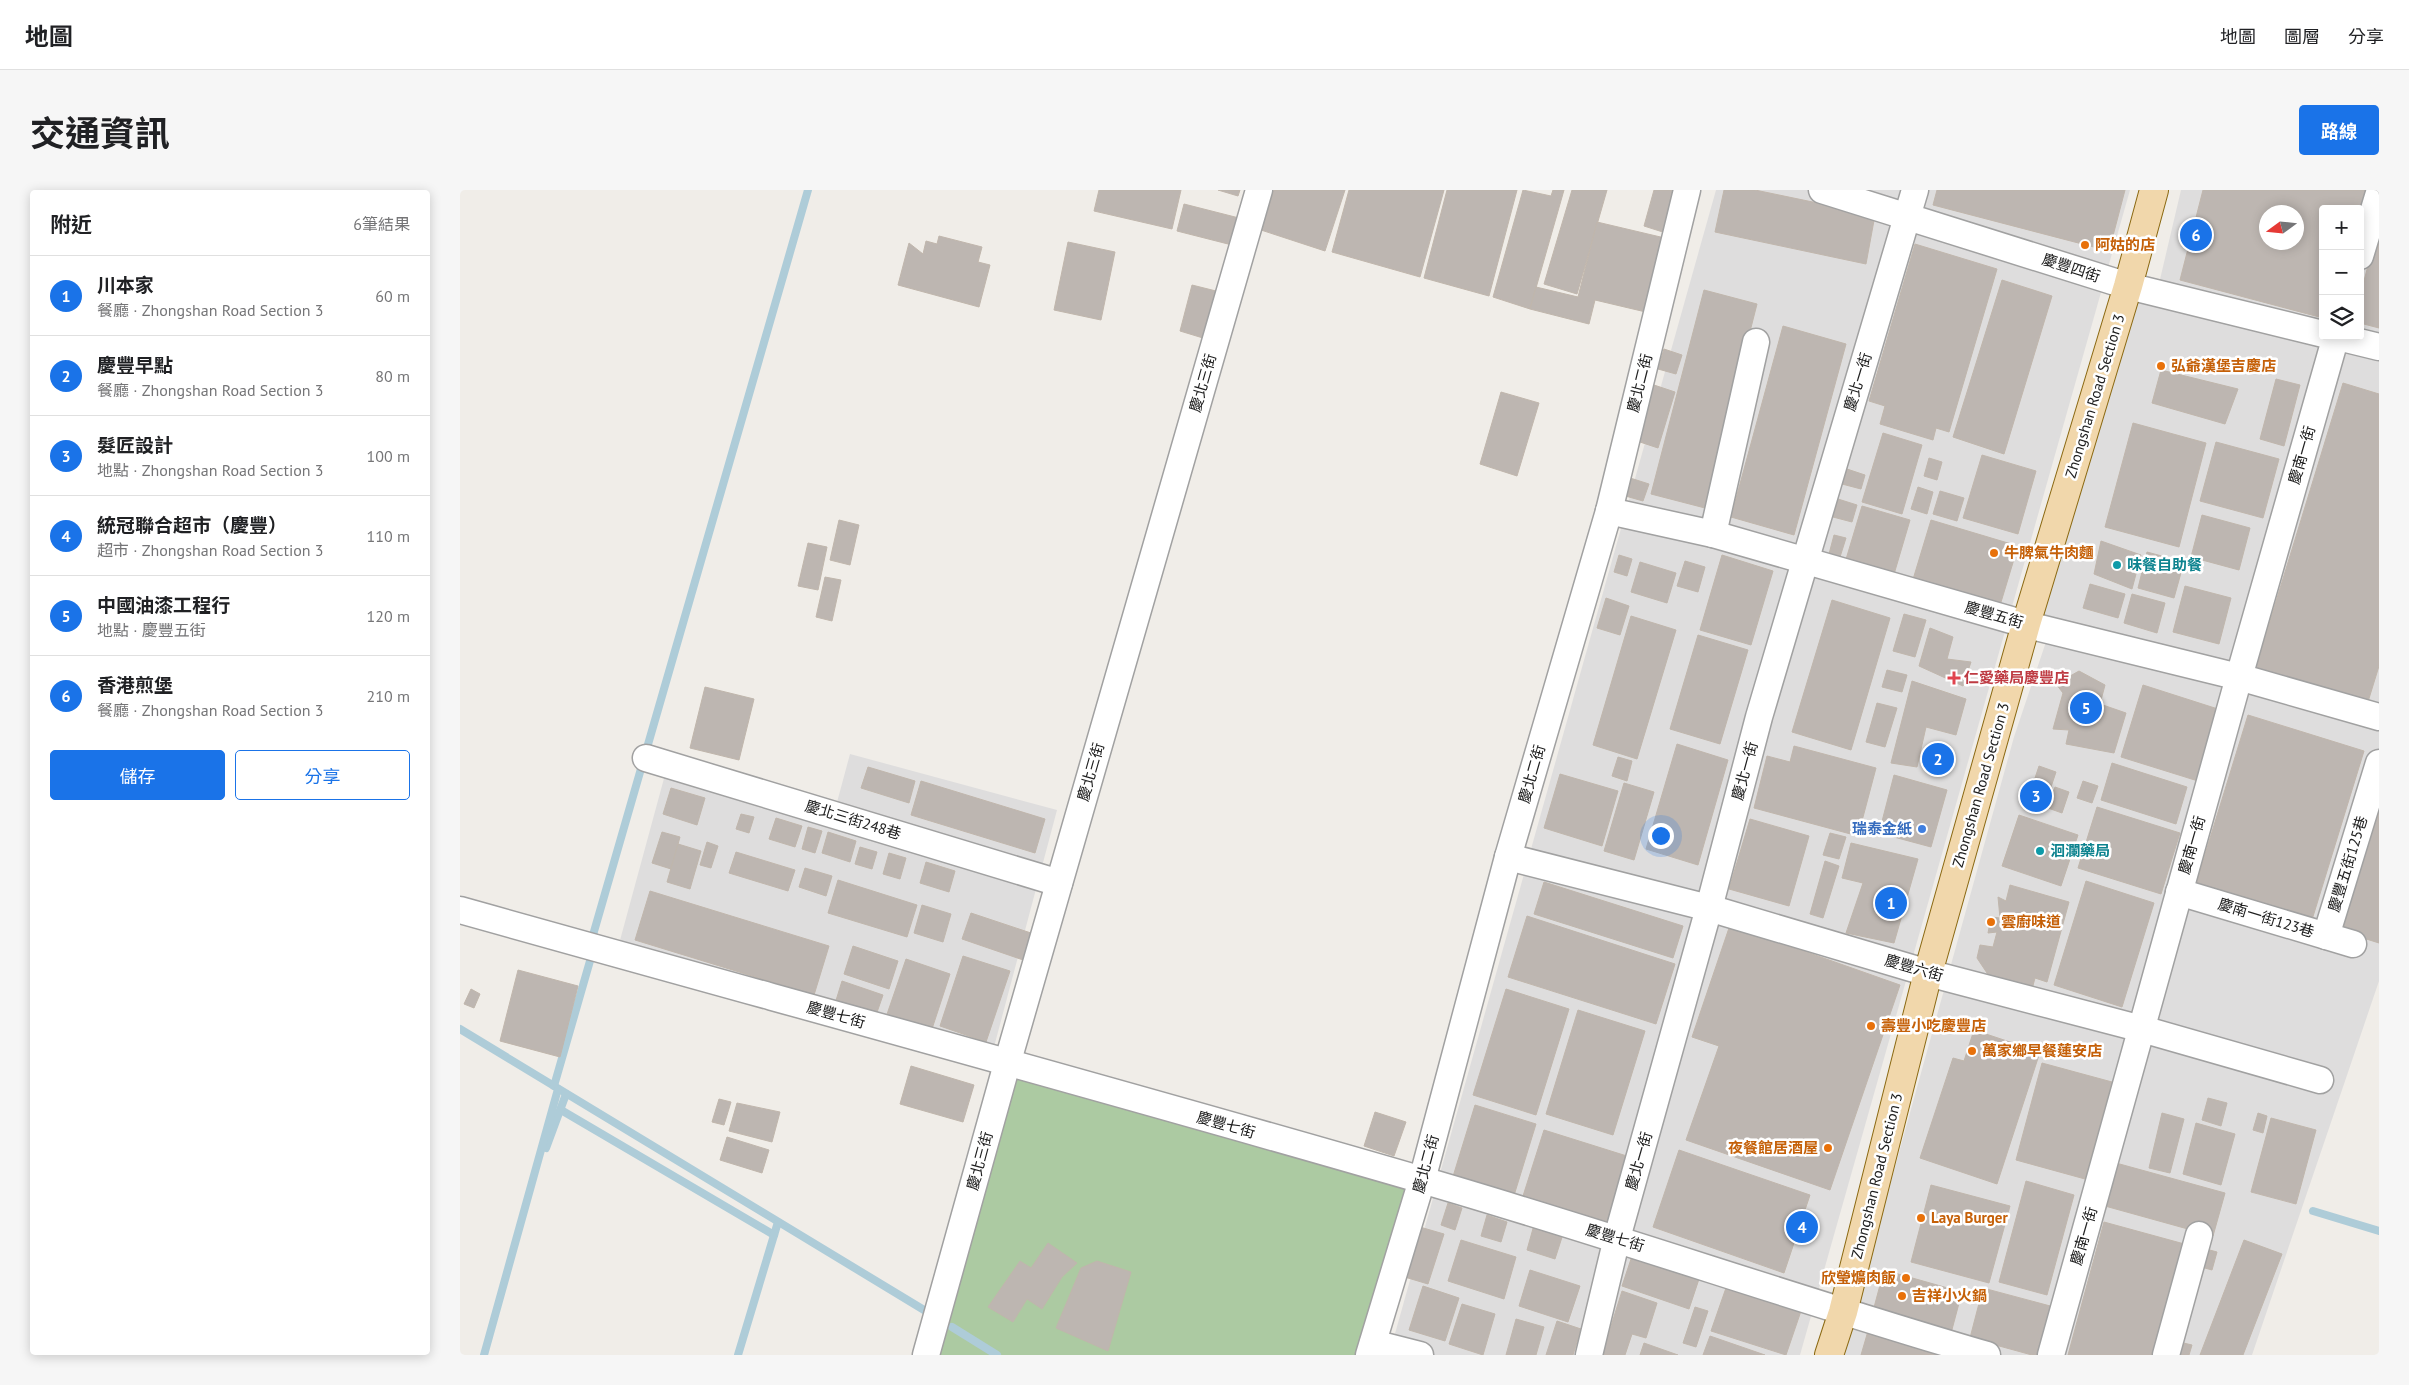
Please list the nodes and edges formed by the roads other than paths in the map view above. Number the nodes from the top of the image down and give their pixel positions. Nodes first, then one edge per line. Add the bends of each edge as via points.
1 (1259, 190) edge
2 (1687, 190) edge
3 (1822, 190) edge
4 (1914, 190) edge
5 (2154, 190) edge
6 (2379, 193) edge
7 (1908, 215) junction
8 (2362, 250) edge
9 (2128, 286) junction
10 (2319, 333) edge
11 (2334, 340) edge
12 (2351, 340) edge
13 (1756, 342) dead end
14 (2379, 347) edge
15 (1609, 511) junction
16 (1714, 534) junction
17 (1804, 560) junction
18 (2026, 624) junction
19 (2239, 677) junction
20 (2379, 717) edge
21 (646, 758) dead end
22 (2379, 763) edge
23 (1508, 857) junction
24 (1059, 883) junction
25 (2179, 892) junction
26 (1709, 908) junction
27 (460, 910) edge
28 (2326, 936) junction
29 (2353, 944) dead end
30 (1928, 973) junction
31 (2142, 1029) junction
32 (1007, 1063) junction
33 (2320, 1080) dead end
34 (1422, 1180) junction
35 (2199, 1235) dead end
36 (1617, 1238) junction
37 (1843, 1312) junction
38 (1371, 1349) edge
39 (926, 1355) edge
40 (1420, 1355) edge
41 (1588, 1355) edge
42 (1829, 1355) edge
43 (1987, 1355) edge
44 (2051, 1355) edge
45 (2166, 1355) edge

1 - 24 street, 慶北三街
2 - 15 street, 慶北二街
3 - 7 street, 慶豐四街
4 - 7 street, 慶北一街
5 - 9 main road, Zhongshan Road Section 3
6 - 8 street
7 - 9 street, 慶豐四街
7 - 17 street, 慶北一街
9 - 10 street, 慶豐四街
9 - 18 main road, Zhongshan Road Section 3
11 - 19 street, 慶南一街
12 - 14 street
13 - 16 street
15 - 16 street, 慶豐五街
15 - 23 street, 慶北二街
16 - 17 street, 慶豐五街
17 - 18 street, 慶豐五街
17 - 26 street, 慶北一街
18 - 19 street, 慶豐五街
18 - 30 main road, Zhongshan Road Section 3
19 - 20 street, 慶豐五街
19 - 25 street, 慶南一街
21 - 24 street, 慶北三街248巷
22 - 28 street, 慶豐五街125巷
23 - 26 street, 慶豐六街
23 - 34 street, 慶北二街
24 - 32 street, 慶北三街
25 - 28 street, 慶南一街123巷
25 - 31 street, 慶南一街
26 - 30 street, 慶豐六街
26 - 36 street, 慶北一街
27 - 32 street, 慶豐七街
28 - 29 street, 慶南一街123巷
30 - 31 street, 慶豐六街
30 - 37 main road, Zhongshan Road Section 3
31 - 33 street, 慶豐六街
31 - 44 street, 慶南一街
32 - 34 street, 慶豐七街
32 - 39 street, 慶北三街
34 - 36 street, 慶豐七街
34 - 38 street, 慶北二街
35 - 45 street
36 - 37 street, 慶豐七街
36 - 41 street, 慶北一街
37 - 42 main road, Zhongshan Road Section 3
37 - 43 street, 慶豐七街
38 - 40 street

